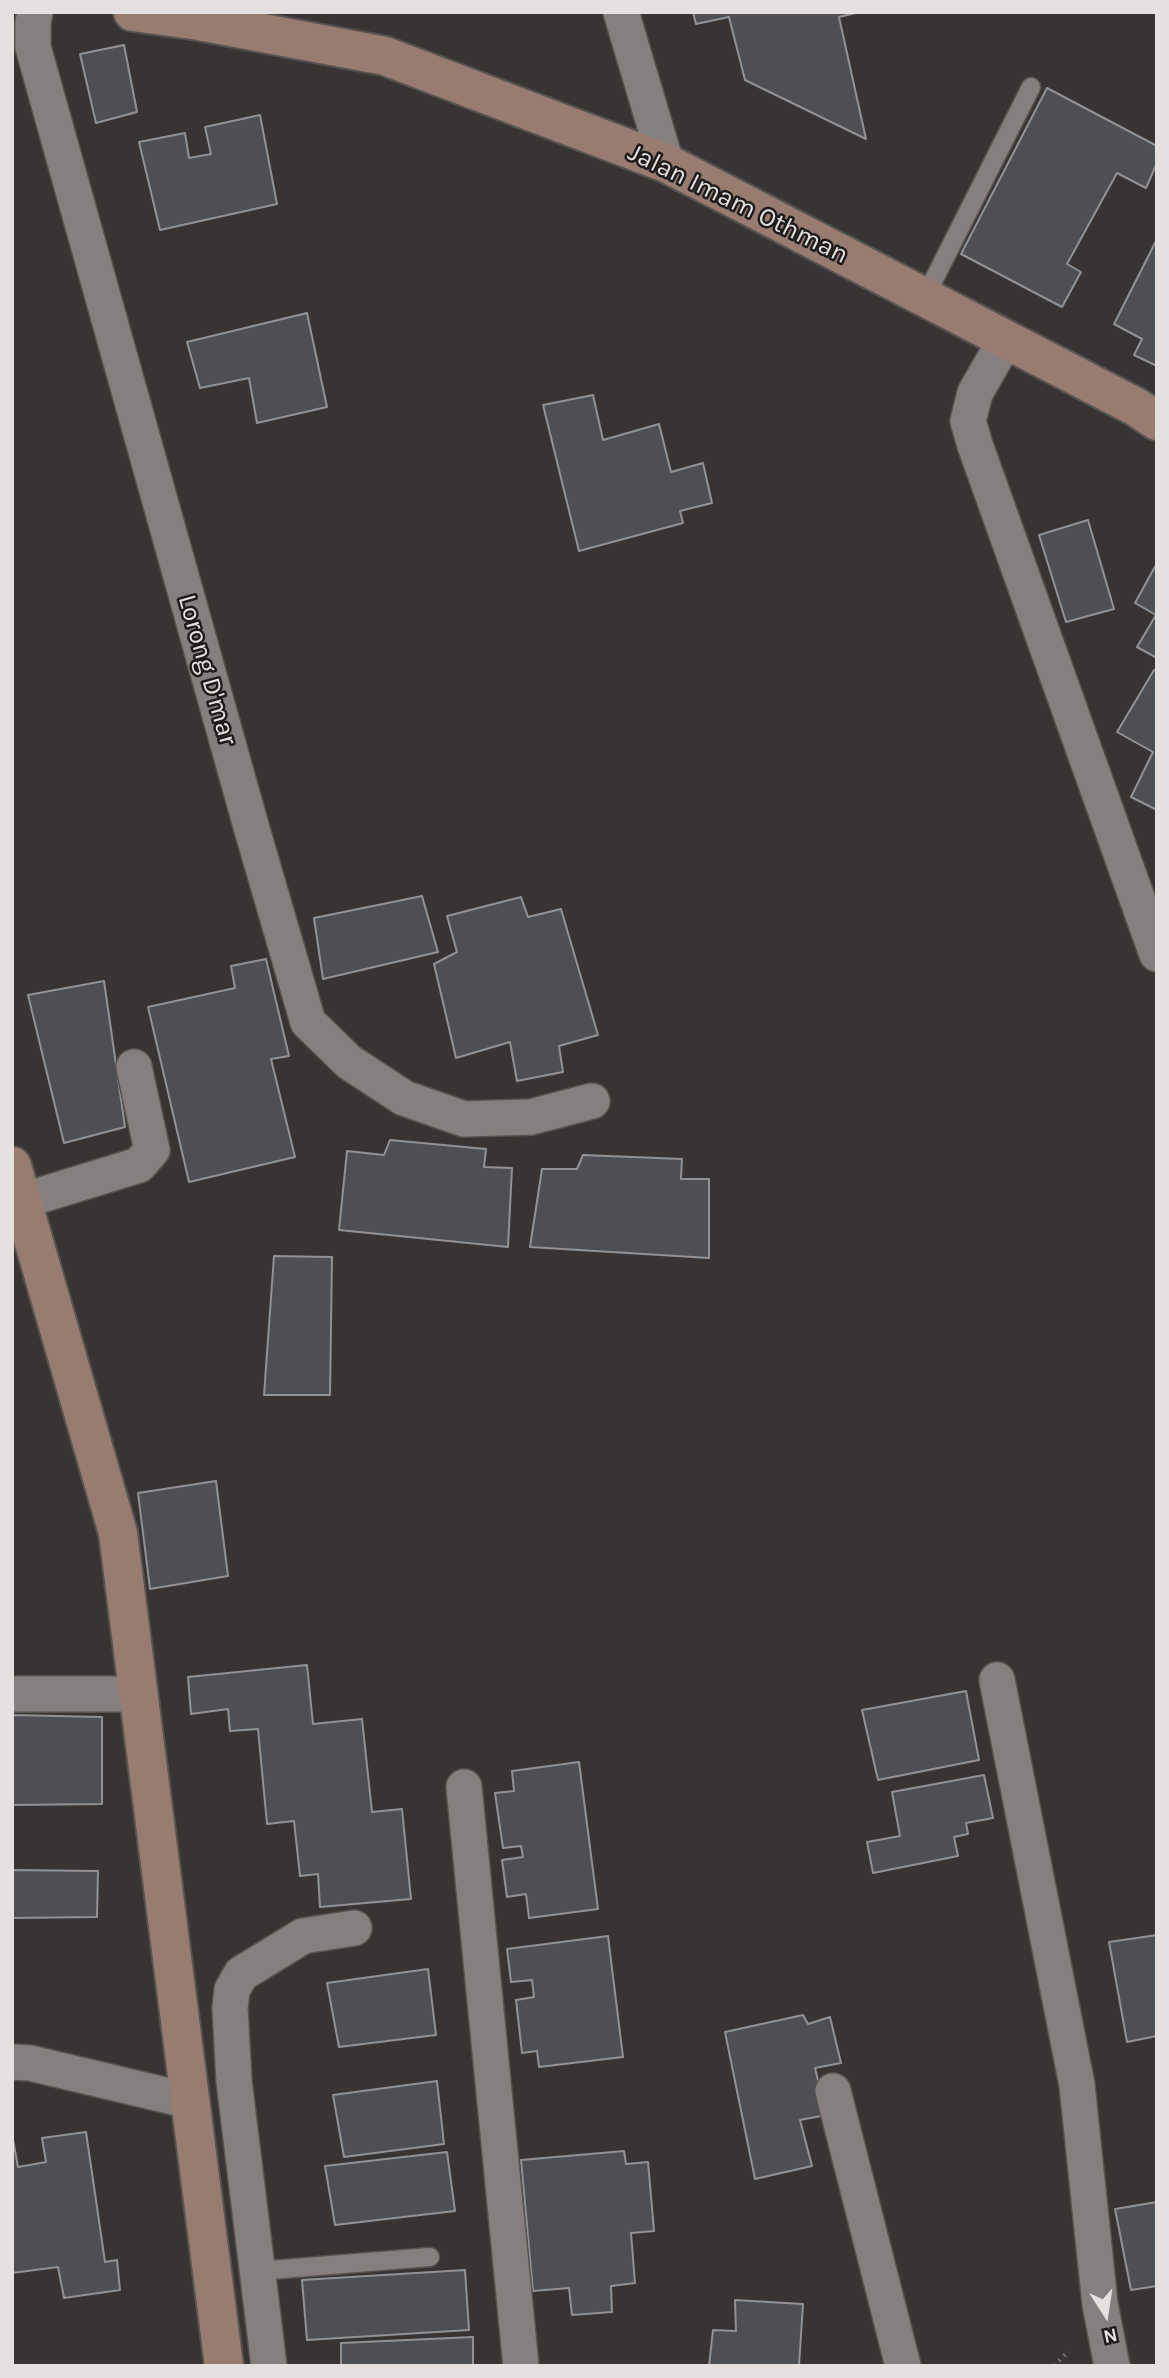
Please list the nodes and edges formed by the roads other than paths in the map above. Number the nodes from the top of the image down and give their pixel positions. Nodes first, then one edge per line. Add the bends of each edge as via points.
1 (35, 12) edge
2 (133, 12) edge
3 (621, 12) edge
4 (198, 17) edge
5 (1031, 87) dead end
6 (666, 163) junction
7 (925, 297) junction
8 (1006, 339) junction
9 (1157, 421) edge
10 (1157, 954) edge
11 (134, 1067) dead end
12 (592, 1101) dead end
13 (17, 1183) edge
14 (997, 1680) dead end
15 (12, 1694) edge
16 (138, 1695) junction
17 (464, 1787) dead end
18 (354, 1927) dead end
19 (12, 2062) edge
20 (833, 2091) dead end
21 (190, 2101) junction
22 (429, 2258) dead end
23 (258, 2272) junction
24 (224, 2366) edge
25 (269, 2366) edge
26 (521, 2366) edge
27 (903, 2366) edge
28 (1112, 2366) edge

1 - 12 street, Lorong D'mar via 33,47 308,1022 349,1062 404,1098 464,1119 531,1117
2 - 4 street, Jalan Imam Othman
3 - 6 street
4 - 6 street, Jalan Imam Othman via 385,56
5 - 7 lane
6 - 7 street, Jalan Imam Othman
7 - 8 street, Jalan Imam Othman
8 - 9 street, Jalan Imam Othman
8 - 10 street via 975,393 968,421
11 - 13 street via 152,1150 139,1165
13 - 16 street via 117,1533
14 - 28 street via 1077,2085 1100,2304
15 - 16 street
16 - 21 street
17 - 26 street
18 - 23 street via 303,1936 241,1974 232,1990 234,2081
19 - 21 street
20 - 27 street
21 - 24 street
22 - 23 lane
23 - 25 street

